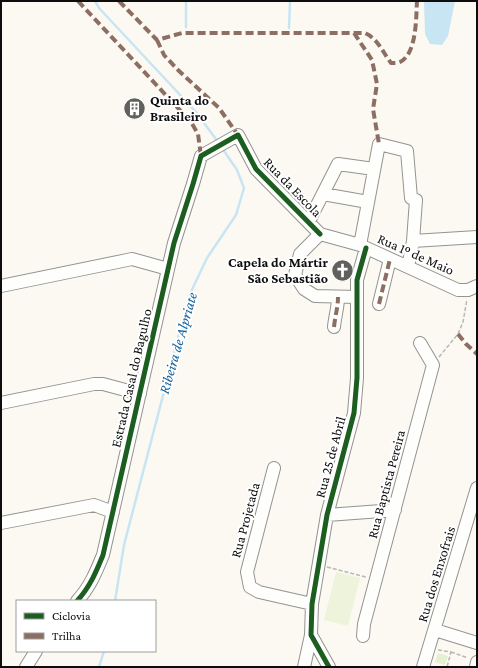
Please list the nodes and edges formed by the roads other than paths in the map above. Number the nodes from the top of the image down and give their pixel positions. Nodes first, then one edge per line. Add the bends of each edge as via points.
1 (206, 153) joint
2 (374, 169) junction
3 (323, 194) junction
4 (368, 202) junction
5 (309, 222) junction
6 (320, 234) junction
7 (477, 237) edge
8 (413, 240) junction
9 (363, 247) junction
10 (390, 259) junction
11 (408, 268) junction
12 (168, 269) junction
13 (1, 286) edge
14 (473, 288) edge
15 (338, 297) junction
16 (357, 297) junction
17 (379, 304) dead end
18 (334, 327) dead end
19 (420, 343) dead end
20 (140, 394) junction
21 (1, 403) edge
22 (274, 468) dead end
23 (477, 488) edge
24 (395, 510) junction
25 (113, 512) junction
26 (327, 515) junction
27 (1, 522) edge
28 (78, 600) edge
29 (312, 604) junction
30 (435, 630) junction
31 (310, 635) junction
32 (363, 636) dead end
33 (477, 643) edge
34 (35, 652) edge
35 (477, 663) edge
36 (26, 667) edge
37 (304, 667) edge
38 (329, 667) edge
39 (423, 667) edge
40 (476, 667) edge

1 - 5 street, Rua da Escola via 238,135 256,169
1 - 12 street, Estrada Casal do Bagulho via 177,230
2 - 3 street via 338,164
2 - 4 street, Rua 25 de Abril
2 - 8 street, Rua 25 de Abril via 379,144 407,151 411,198 416,200
3 - 4 street
3 - 5 street
4 - 9 street, Rua 25 de Abril
5 - 6 street, Rua da Escola
6 - 9 street
6 - 15 street via 300,254 295,275 304,289 315,296
7 - 8 street
8 - 11 street
9 - 10 street, Rua 1º de Maio
9 - 16 street, Rua 25 de Abril via 357,280
10 - 11 street, Rua 1º de Maio
10 - 17 street
11 - 14 street, Rua 1º de Maio via 458,290
12 - 13 street via 132,259
12 - 20 street, Estrada Casal do Bagulho
15 - 16 street
15 - 18 street
16 - 26 street, Rua 25 de Abril via 357,378 354,413
19 - 24 street, Rua Baptista Pereira via 433,365
20 - 21 street via 94,384
20 - 25 street, Estrada Casal do Bagulho
22 - 29 street, Rua Projetada via 246,572 250,587 258,592
23 - 30 street, Rua dos Enxofrais
24 - 26 street
24 - 32 street, Rua Baptista Pereira
25 - 27 street via 94,505
25 - 28 street, Estrada Casal do Bagulho via 103,555 94,578
26 - 29 street, Rua 25 de Abril
29 - 31 street, Rua 25 de Abril
30 - 33 street
30 - 39 street, Rua dos Enxofrais
31 - 37 street, Rua 25 de Abril
31 - 38 street
34 - 36 street
35 - 40 street

